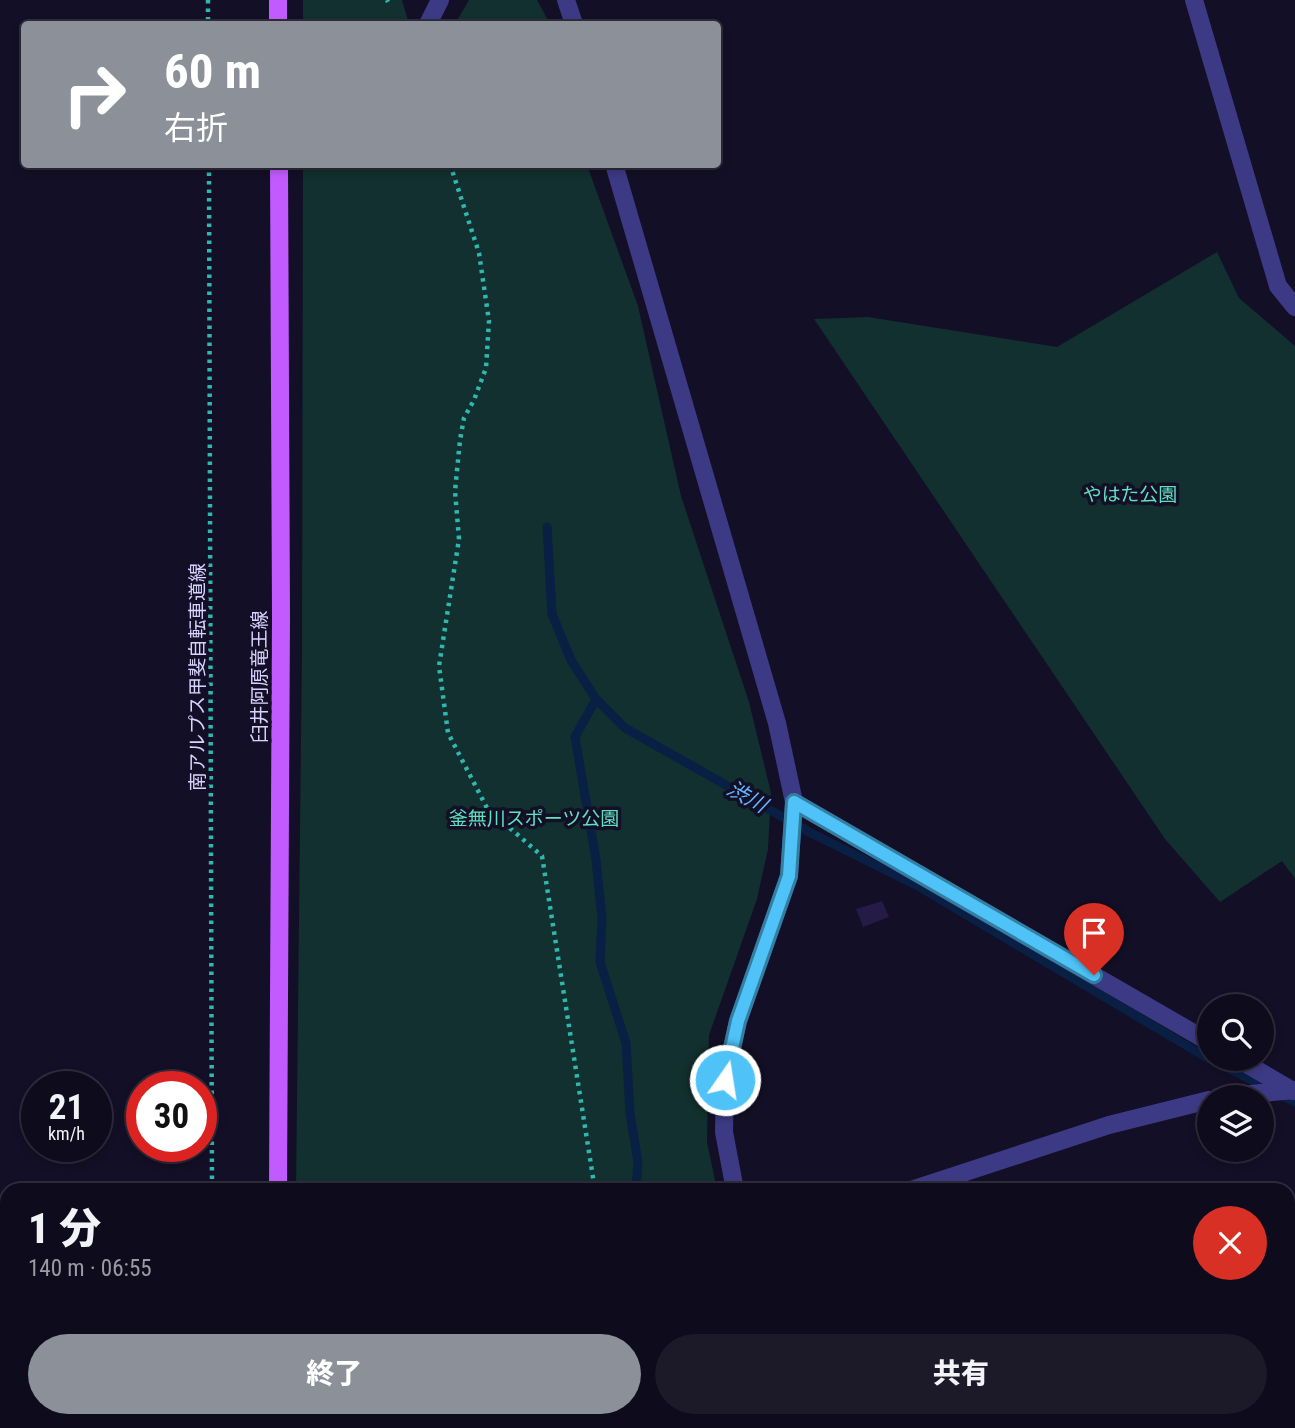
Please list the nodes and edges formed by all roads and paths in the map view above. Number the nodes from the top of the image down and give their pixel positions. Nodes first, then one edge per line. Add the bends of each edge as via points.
1 (208, 0) edge
2 (278, 0) edge
3 (440, 0) edge
4 (566, 0) edge
5 (1194, 0) edge
6 (208, 21) edge
7 (278, 21) edge
8 (430, 21) edge
9 (572, 21) edge
10 (209, 168) edge
11 (279, 168) edge
12 (451, 168) edge
13 (615, 168) edge
14 (1295, 307) edge
15 (794, 802) junction
16 (1197, 1035) edge
17 (1259, 1071) edge
18 (1294, 1091) edge
19 (1274, 1093) edge
20 (1197, 1103) edge
21 (212, 1183) edge
22 (278, 1183) edge
23 (594, 1183) edge
24 (734, 1183) edge
25 (932, 1183) edge

1 - 6 path
2 - 7 main road
3 - 8 street
4 - 9 street
5 - 14 street via 1278,286
10 - 21 path, 南アルプス甲斐自転車道線
11 - 22 main road, 臼井阿原竜王線
12 - 23 path via 479,253 489,321 486,368 464,418 460,440 455,491 459,539 439,666 448,733 487,808 542,856
13 - 15 street via 777,723
15 - 16 street
15 - 24 street via 789,876 738,1021 725,1080 724,1132
17 - 18 street
18 - 19 street
20 - 25 street via 1110,1125

